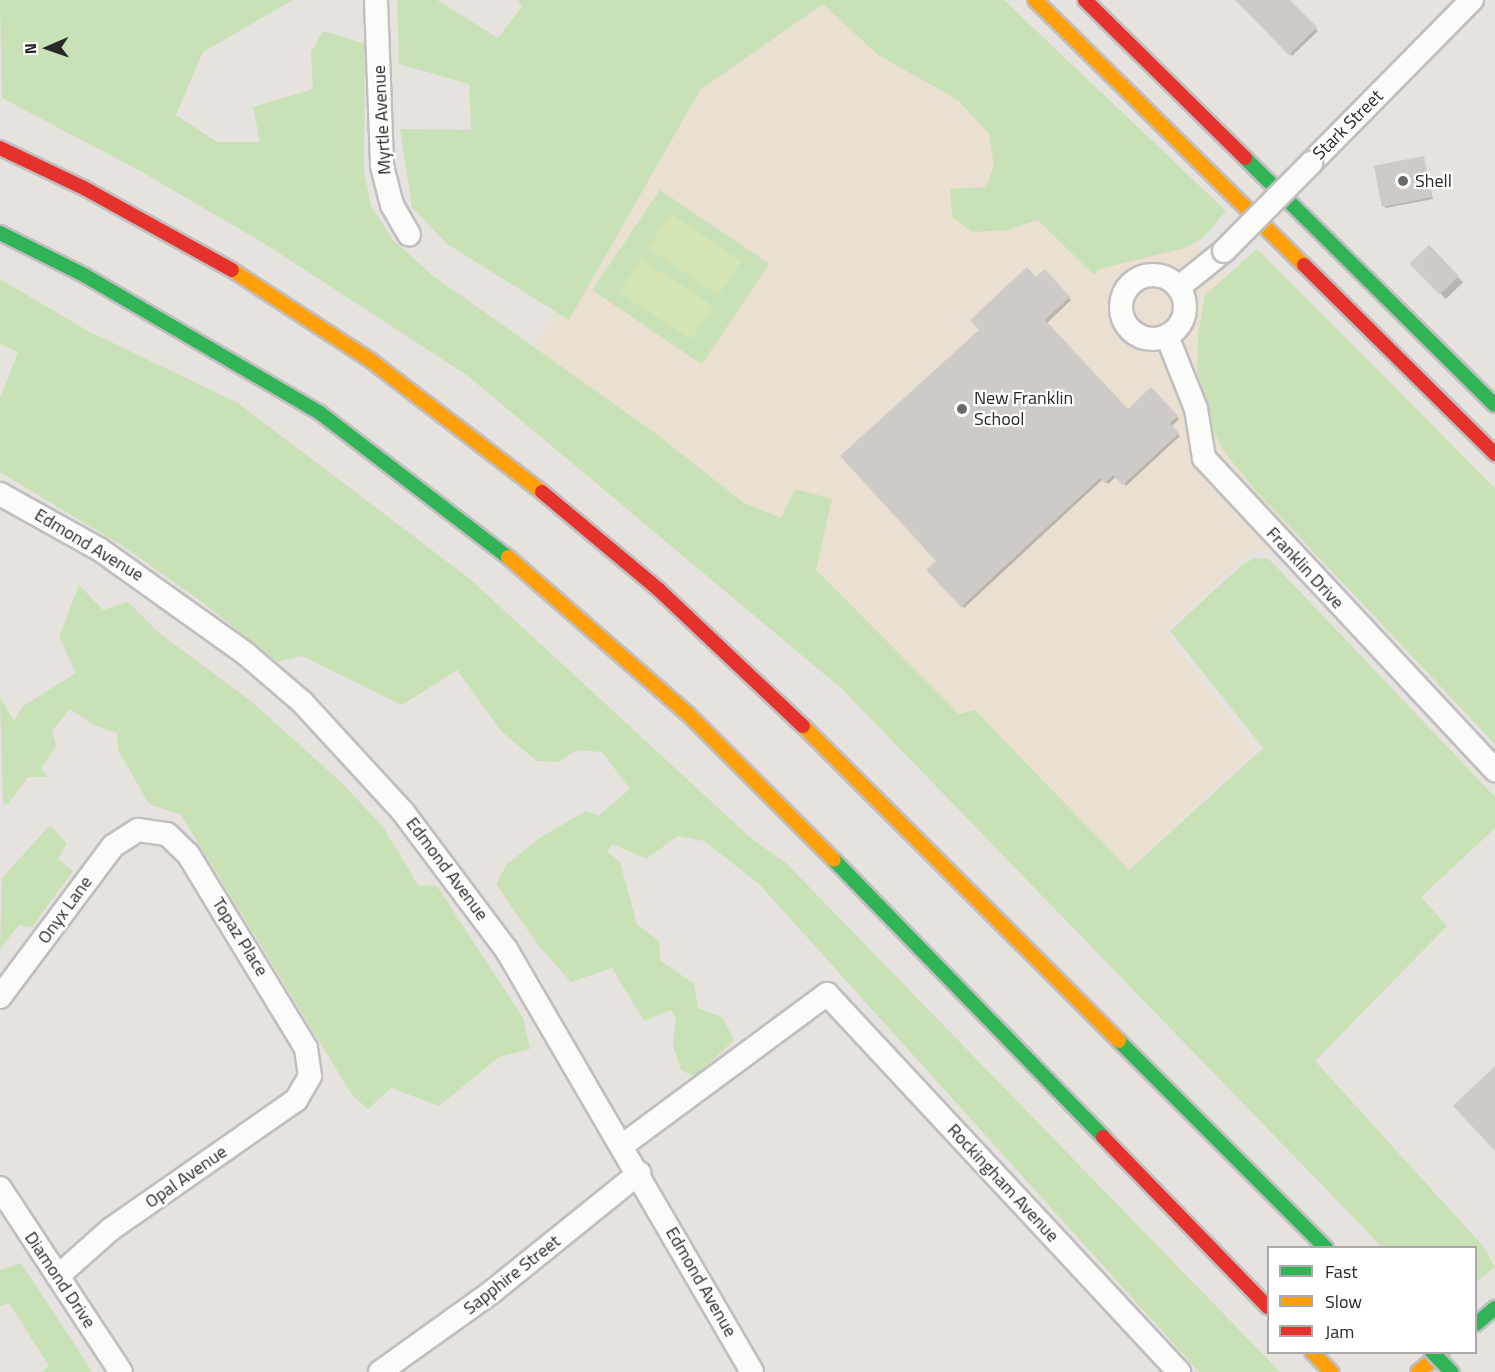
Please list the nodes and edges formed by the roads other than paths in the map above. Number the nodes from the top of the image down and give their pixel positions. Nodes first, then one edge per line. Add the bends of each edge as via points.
1 (376, 0) edge
2 (1035, 0) edge
3 (1085, 0) edge
4 (1472, 0) edge
5 (0, 148) edge
6 (0, 233) edge
7 (409, 234) dead end
8 (1179, 286) junction
9 (1167, 336) junction
10 (1495, 405) edge
11 (1495, 454) edge
12 (0, 494) edge
13 (1495, 770) edge
14 (138, 830) joint
15 (0, 997) edge
16 (310, 1076) joint
17 (624, 1145) junction
18 (639, 1173) junction
19 (0, 1188) edge
20 (1324, 1246) edge
21 (58, 1276) junction
22 (1267, 1305) edge
23 (1495, 1308) edge
24 (1477, 1323) edge
25 (1313, 1354) edge
26 (1433, 1354) edge
27 (1441, 1354) edge
28 (121, 1372) edge
29 (380, 1372) edge
30 (752, 1372) edge
31 (1179, 1372) edge
32 (1331, 1372) edge
33 (1418, 1372) edge
34 (1452, 1372) edge

1 - 7 street, Myrtle Avenue via 382,166 392,205
2 - 11 main road
3 - 10 main road
4 - 8 street, Stark Street, bridge via 1224,251
5 - 20 main road via 166,232 255,284 430,402 516,470 659,590 766,689
6 - 22 main road via 84,275 320,413 462,519 564,603 688,714 812,837
8 - 9 street via 1185,300 1183,319
8 - 9 street via 1165,276 1147,275 1129,285 1121,302 1122,315 1135,333 1147,338
9 - 13 street, Franklin Drive via 1196,409 1204,459
12 - 17 street, Edmond Avenue via 154,584 302,702 403,812 457,878 506,949
14 - 15 street, Onyx Lane via 113,846
14 - 16 street, Topaz Place via 167,834 188,854 297,1031 306,1048
16 - 21 street, Opal Avenue via 296,1100 111,1229
17 - 18 street, Edmond Avenue
17 - 31 street, Rockingham Avenue via 827,994
18 - 29 street, Sapphire Street via 493,1292
18 - 30 street, Edmond Avenue
19 - 21 street, Diamond Drive
21 - 28 street, Diamond Drive
23 - 24 main road
25 - 32 main road
26 - 34 main road, bridge
27 - 33 main road

